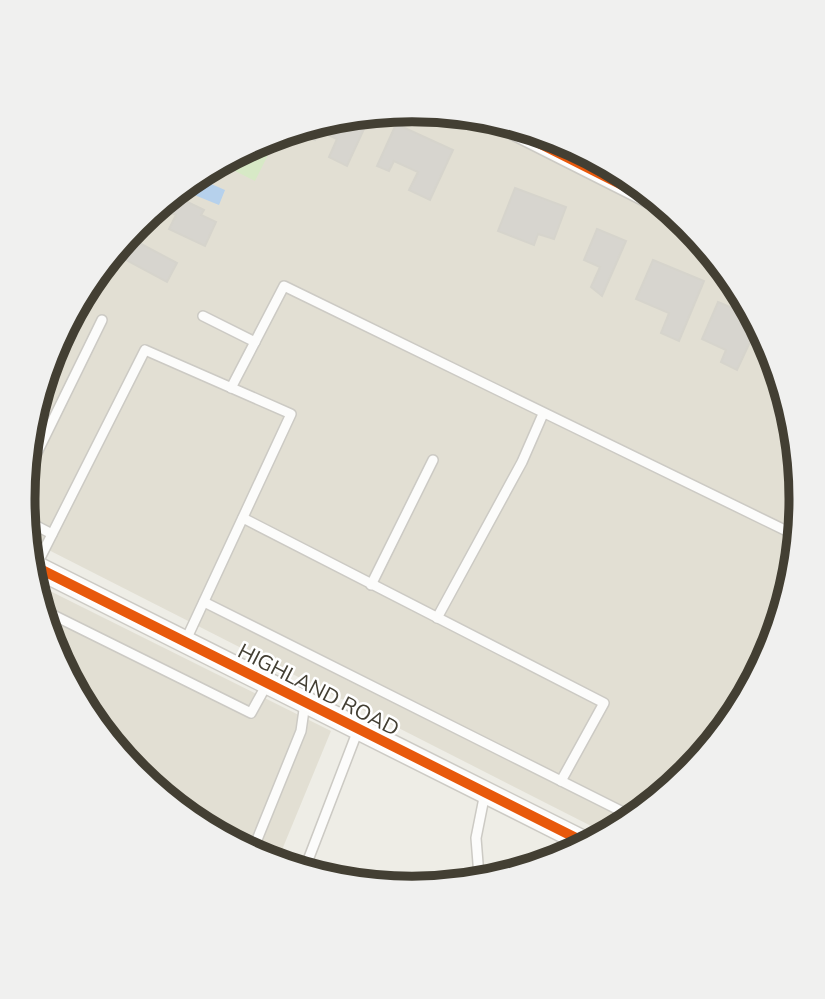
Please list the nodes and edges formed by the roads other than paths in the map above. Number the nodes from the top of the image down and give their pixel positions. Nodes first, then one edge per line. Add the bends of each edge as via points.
1 (547, 147) edge
2 (612, 180) edge
3 (203, 316) dead end
4 (102, 320) dead end
5 (255, 342) junction
6 (231, 388) junction
7 (543, 414) junction
8 (38, 453) edge
9 (433, 460) dead end
10 (243, 518) junction
11 (36, 526) edge
12 (788, 532) edge
13 (52, 534) junction
14 (40, 559) edge
15 (41, 570) edge
16 (371, 585) junction
17 (204, 602) junction
18 (53, 615) edge
19 (437, 618) junction
20 (185, 643) junction
21 (267, 684) junction
22 (305, 703) junction
23 (358, 730) junction
24 (561, 781) junction
25 (485, 793) junction
26 (623, 812) edge
27 (576, 839) edge
28 (256, 842) edge
29 (307, 862) edge
30 (479, 871) edge

1 - 2 street
3 - 5 lane
4 - 8 lane
5 - 6 lane
5 - 7 lane via 284,286
6 - 10 lane via 291,414
6 - 13 lane via 145,350
7 - 12 lane
7 - 19 lane
9 - 16 lane
10 - 16 lane
10 - 17 lane
11 - 13 lane
13 - 14 lane
15 - 20 street, HIGHLAND ROAD
16 - 19 lane
17 - 20 lane
17 - 24 lane
18 - 21 lane via 251,713
19 - 24 lane via 604,703
20 - 21 street, HIGHLAND ROAD
21 - 22 street, HIGHLAND ROAD
22 - 23 street, HIGHLAND ROAD
22 - 28 lane via 300,731
23 - 25 street, HIGHLAND ROAD
23 - 29 lane
24 - 26 lane
25 - 27 street, HIGHLAND ROAD
25 - 30 lane via 477,838

